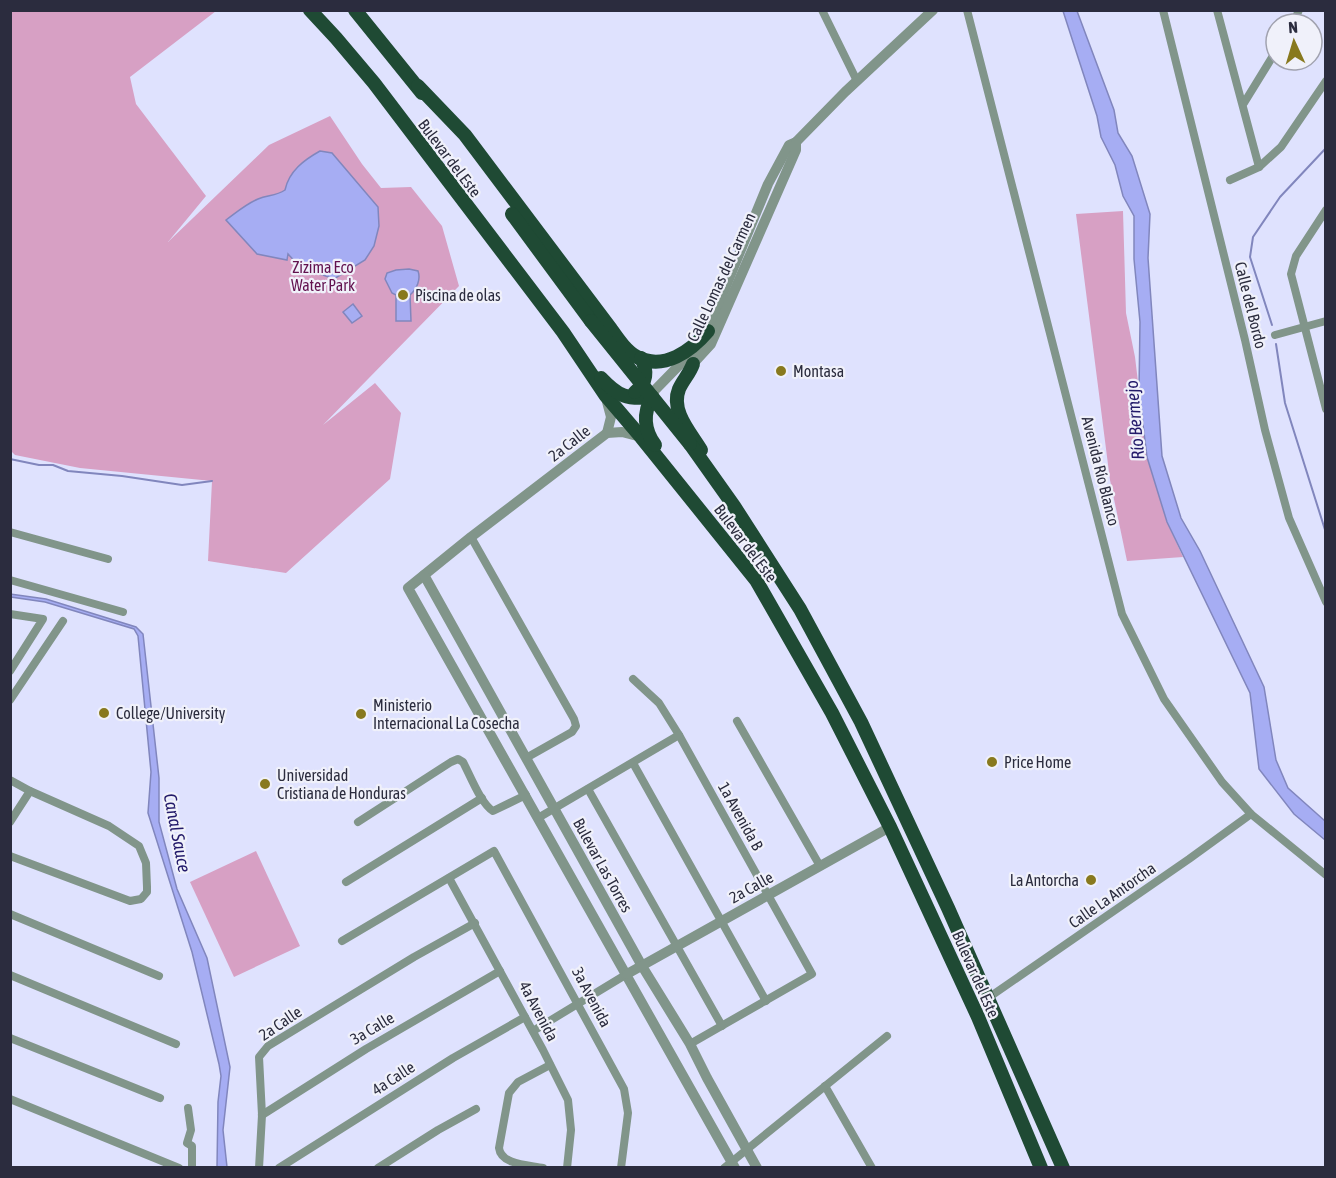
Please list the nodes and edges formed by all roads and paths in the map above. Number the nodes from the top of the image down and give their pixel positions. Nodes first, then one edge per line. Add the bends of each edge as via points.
1 (310, 10) edge
2 (355, 10) edge
3 (822, 10) edge
4 (933, 10) edge
5 (967, 10) edge
6 (1163, 10) edge
7 (1217, 10) edge
8 (1264, 70) edge
9 (857, 81) junction
10 (1326, 81) edge
11 (418, 86) junction
12 (1244, 103) junction
13 (796, 142) junction
14 (1259, 167) junction
15 (1230, 180) dead end
16 (1326, 210) edge
17 (1326, 321) edge
18 (1305, 327) junction
19 (708, 331) junction
20 (563, 332) junction
21 (1275, 335) dead end
22 (641, 358) junction
23 (693, 364) junction
24 (606, 396) junction
25 (622, 396) junction
26 (652, 397) junction
27 (1326, 409) edge
28 (607, 433) junction
29 (641, 437) junction
30 (10, 532) edge
31 (473, 542) junction
32 (108, 559) dead end
33 (740, 561) junction
34 (424, 575) junction
35 (10, 580) edge
36 (408, 588) joint
37 (1326, 602) edge
38 (123, 612) dead end
39 (10, 614) edge
40 (63, 621) dead end
41 (29, 643) junction
42 (46, 650) junction
43 (10, 670) edge
44 (633, 679) dead end
45 (10, 700) edge
46 (737, 721) dead end
47 (861, 722) junction
48 (679, 735) junction
49 (526, 758) junction
50 (633, 763) junction
51 (10, 780) edge
52 (588, 789) junction
53 (30, 791) junction
54 (526, 795) junction
55 (482, 798) junction
56 (554, 808) junction
57 (1251, 814) junction
58 (538, 818) junction
59 (10, 822) edge
60 (358, 822) dead end
61 (890, 827) junction
62 (10, 856) edge
63 (820, 866) junction
64 (1326, 874) edge
65 (449, 878) junction
66 (346, 882) dead end
67 (768, 895) junction
68 (10, 914) edge
69 (721, 921) junction
70 (475, 923) junction
71 (342, 941) dead end
72 (678, 946) junction
73 (642, 966) junction
74 (500, 971) junction
75 (627, 974) junction
76 (10, 975) edge
77 (159, 976) dead end
78 (988, 998) junction
79 (766, 1001) junction
80 (579, 1003) junction
81 (525, 1017) junction
82 (722, 1026) junction
83 (533, 1031) junction
84 (887, 1036) dead end
85 (10, 1038) edge
86 (176, 1044) dead end
87 (690, 1044) junction
88 (550, 1065) junction
89 (825, 1086) junction
90 (160, 1098) dead end
91 (10, 1099) edge
92 (188, 1108) dead end
93 (476, 1109) dead end
94 (262, 1115) junction
95 (747, 1149) junction
96 (730, 1165) edge
97 (179, 1167) edge
98 (192, 1167) edge
99 (258, 1167) edge
100 (279, 1167) edge
101 (378, 1167) edge
102 (543, 1167) edge
103 (567, 1167) edge
104 (621, 1167) edge
105 (757, 1167) edge
106 (872, 1167) edge
107 (1041, 1167) edge
108 (1063, 1167) edge

1 - 20 highway, Bulevar del Este via 374,83
2 - 11 highway, Bulevar del Este
3 - 9 street
4 - 9 street, Calle Lomas del Carmen
5 - 57 street, Avenida Río Blanco via 1122,614 1164,699 1222,782
6 - 37 street, Calle del Bordo via 1289,518
7 - 12 street
8 - 12 street
9 - 13 street, Calle Lomas del Carmen
10 - 14 street via 1281,147
11 - 22 highway via 465,135 610,330
11 - 47 highway, Bulevar del Este, bridge via 591,321 690,444 734,506 800,609
12 - 14 street
13 - 19 street, Calle Lomas del Carmen via 789,145 768,184
13 - 23 street, Calle Lomas del Carmen via 796,150 711,344
14 - 15 street
16 - 18 street via 1292,266
17 - 18 street
18 - 21 street
18 - 27 street
19 - 22 highway via 677,357 651,362
19 - 26 street, Calle Lomas del Carmen
20 - 24 highway, Bulevar del Este
20 - 25 highway via 602,379
22 - 25 highway via 646,372 643,384
23 - 26 street, Calle Lomas del Carmen
23 - 47 highway via 678,394 682,419 796,593 844,678
24 - 28 street, 2a Calle via 610,417
24 - 29 highway, Bulevar del Este
25 - 26 highway
26 - 33 highway via 645,414 650,439 719,526
28 - 29 street, 2a Calle
28 - 31 street, 2a Calle
29 - 33 highway, Bulevar del Este
30 - 32 street
31 - 34 street, 2a Calle
31 - 49 street via 576,726
33 - 61 highway, Bulevar del Este via 756,580 814,680
34 - 36 street, 2a Calle
34 - 49 street, Bulevar Las Torres
35 - 38 street
36 - 54 street, Bulevar Las Torres
39 - 41 street via 43,619
40 - 42 street
41 - 42 street
41 - 43 street
42 - 45 street
44 - 48 street, 1a Avenida B via 659,703
46 - 63 street
47 - 78 highway, Bulevar del Este
48 - 50 street
48 - 67 street, 1a Avenida B
49 - 56 street, Bulevar Las Torres
50 - 52 street
50 - 69 street
51 - 53 street
52 - 56 street
52 - 72 street
53 - 59 street
53 - 62 street via 122,833 139,846 146,863 147,887 141,900 130,901
54 - 55 street via 493,811
54 - 58 street, Bulevar Las Torres
55 - 60 street via 458,759
55 - 66 street
56 - 58 street
56 - 73 street, Bulevar Las Torres
57 - 64 street, Avenida Río Blanco
57 - 78 street, Calle La Antorcha
58 - 75 street, Bulevar Las Torres
61 - 63 street, 2a Calle
61 - 107 highway, Bulevar del Este via 978,1017
63 - 67 street, 2a Calle
65 - 70 street, 4a Avenida
65 - 71 street
65 - 80 street, 3a Avenida via 495,851
67 - 69 street, 2a Calle
67 - 79 street, 1a Avenida B via 812,974
68 - 77 street
69 - 72 street, 2a Calle
69 - 79 street
70 - 74 street, 4a Avenida
70 - 94 street, 2a Calle via 268,1046 259,1057
72 - 73 street, 2a Calle
72 - 82 street
73 - 75 street, 2a Calle
73 - 87 street, Bulevar Las Torres
74 - 81 street, 4a Avenida
74 - 94 street, 3a Calle
75 - 80 street
75 - 96 street, Bulevar Las Torres
76 - 86 street
78 - 108 highway, Bulevar del Este
79 - 82 street
80 - 83 street
80 - 104 street, 3a Avenida via 627,1100
81 - 83 street, 4a Avenida
81 - 100 street, 4a Calle
82 - 87 street
83 - 88 street, 4a Avenida
84 - 89 street
85 - 90 street
87 - 95 street, Bulevar Las Torres
88 - 102 street via 518,1082 509,1092 500,1148 505,1159
88 - 103 street, 4a Avenida via 571,1113
89 - 95 street
89 - 106 street
91 - 97 street
92 - 98 street via 187,1143 192,1146
93 - 101 street
94 - 99 street
95 - 96 street
95 - 105 street, Bulevar Las Torres

